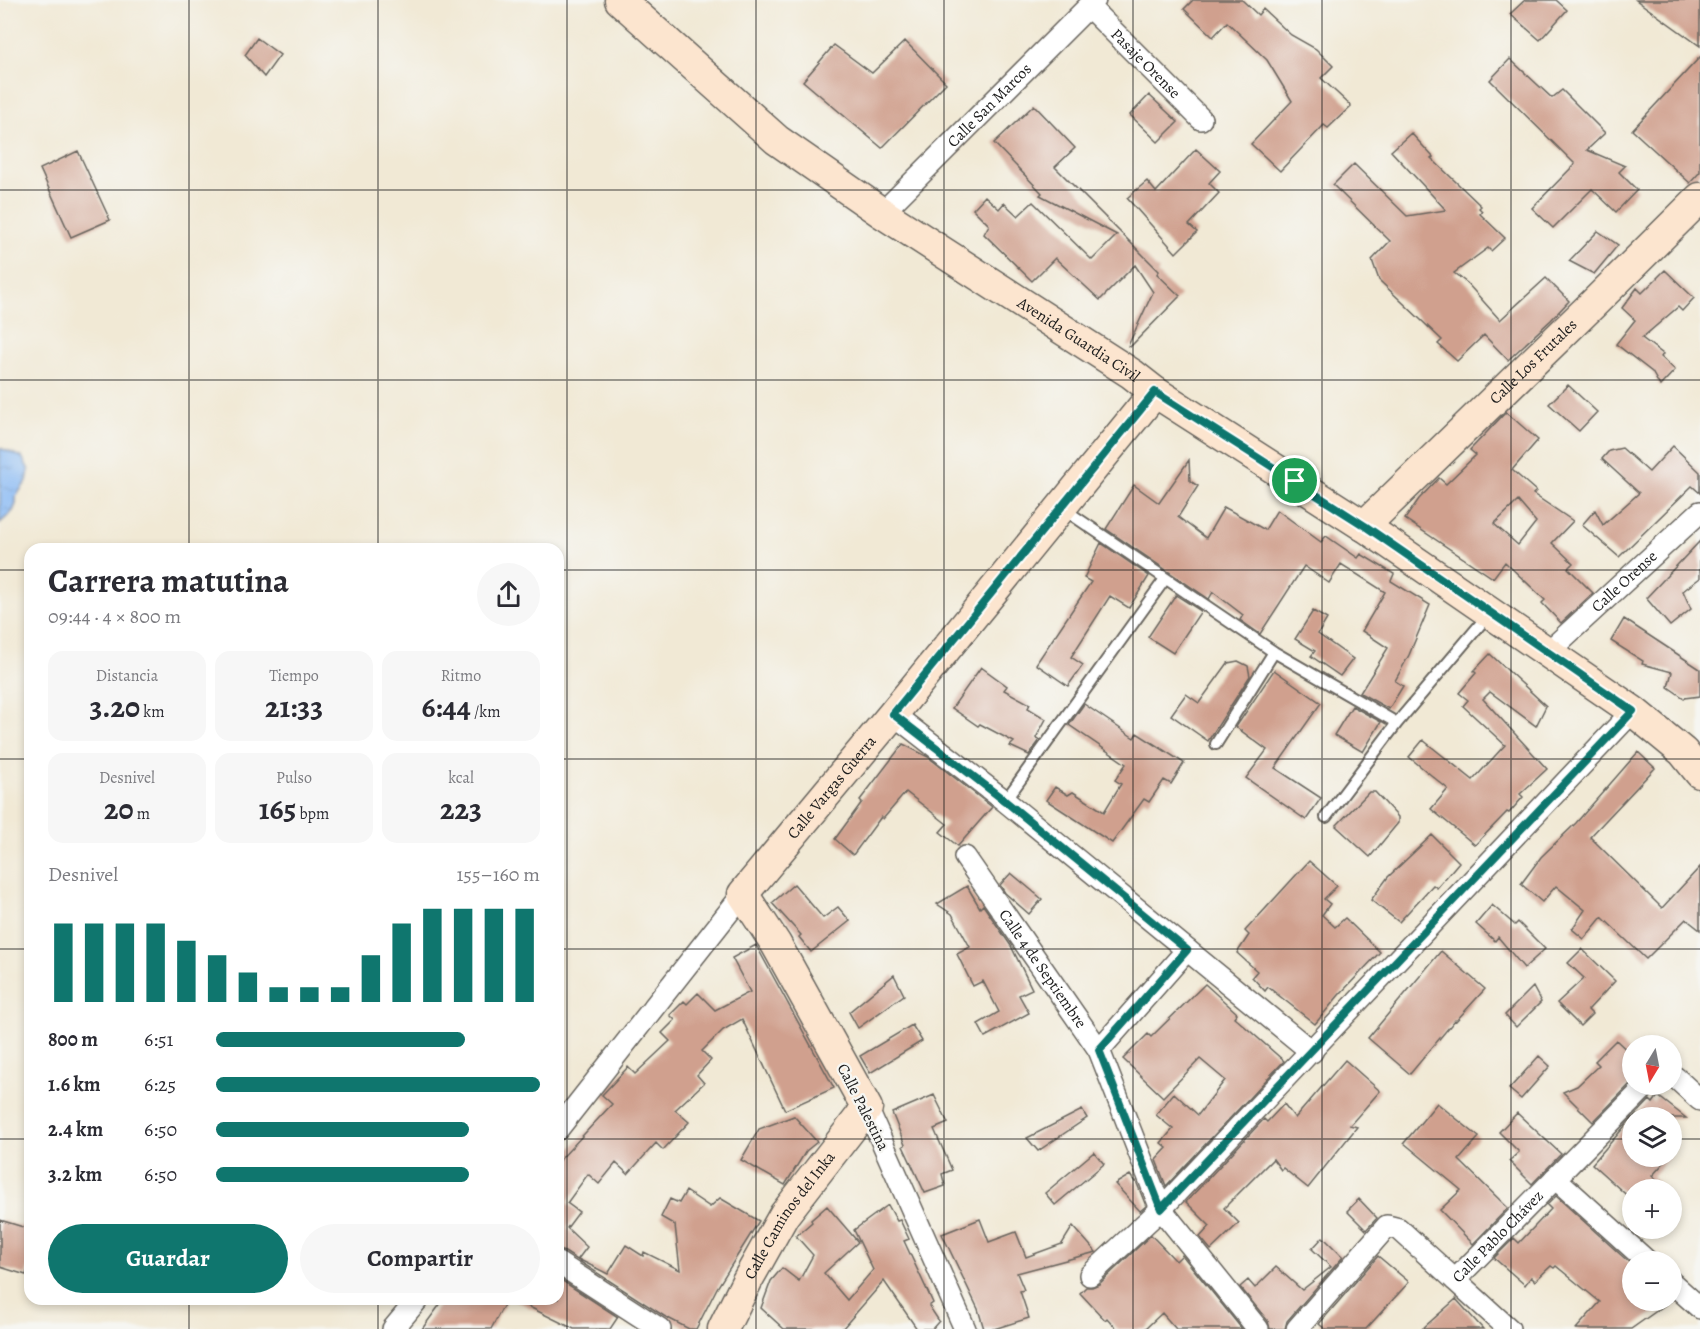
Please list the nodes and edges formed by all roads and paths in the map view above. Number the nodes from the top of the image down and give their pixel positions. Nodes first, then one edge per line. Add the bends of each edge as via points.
1 (620, 0) edge
2 (1092, 3) edge
3 (1201, 119) dead end
4 (1700, 198) edge
5 (882, 213) junction
6 (1155, 392) junction
7 (1061, 507) junction
8 (1700, 512) edge
9 (1365, 526) junction
10 (1165, 579) junction
11 (1490, 614) junction
12 (1274, 652) junction
13 (1548, 652) junction
14 (1633, 711) junction
15 (893, 714) junction
16 (1397, 723) junction
17 (1216, 744) dead end
18 (1694, 756) edge
19 (1005, 801) junction
20 (1326, 817) dead end
21 (965, 857) dead end
22 (742, 894) junction
23 (1187, 950) junction
24 (1099, 1050) junction
25 (1312, 1052) junction
26 (1682, 1084) edge
27 (1637, 1095) edge
28 (1700, 1100) edge
29 (867, 1108) junction
30 (564, 1121) edge
31 (1555, 1178) junction
32 (1161, 1209) junction
33 (1636, 1251) edge
34 (564, 1267) edge
35 (1090, 1275) dead end
36 (1455, 1280) junction
37 (1682, 1292) edge
38 (413, 1305) edge
39 (1700, 1308) edge
40 (393, 1329) edge
41 (660, 1329) edge
42 (723, 1329) edge
43 (965, 1329) edge
44 (1258, 1329) edge
45 (1297, 1329) edge
46 (1509, 1329) edge

1 - 5 street, Avenida Guardia Civil via 777,140
2 - 3 street, Pasaje Orense
2 - 5 street, Calle San Marcos
4 - 9 street, Calle Los Frutales
5 - 6 street, Avenida Guardia Civil
6 - 7 street, Calle Vargas Guerra
6 - 9 street, Avenida Guardia Civil
7 - 10 lane
7 - 15 street, Calle Vargas Guerra
8 - 13 street, Calle Orense
9 - 11 street, Avenida Guardia Civil
10 - 12 lane
10 - 19 lane
11 - 13 street, Avenida Guardia Civil
11 - 16 lane
12 - 16 lane
12 - 17 lane
13 - 14 street, Avenida Guardia Civil
14 - 18 street, Avenida Guardia Civil
14 - 25 street
15 - 19 street
15 - 22 street, Calle Vargas Guerra
16 - 20 lane
19 - 23 street
21 - 24 street, Calle 4 de Septiembre
22 - 29 street, Calle Palestina via 776,944
22 - 30 street, Calle Vargas Guerra
23 - 24 street
23 - 25 street
24 - 32 street, Calle 4 de Septiembre
25 - 32 street
26 - 28 street
27 - 31 street, Calle Pablo Chávez
29 - 42 street, Calle Caminos del Inka via 784,1215
29 - 43 street, Calle Palestina
31 - 33 street
31 - 36 street, Calle Pablo Chávez
32 - 35 street
32 - 44 street, Calle 4 de Septiembre
34 - 41 street
36 - 45 street, Calle Pablo Chávez via 1399,1229 1387,1227
36 - 46 street
37 - 39 street
38 - 40 street

